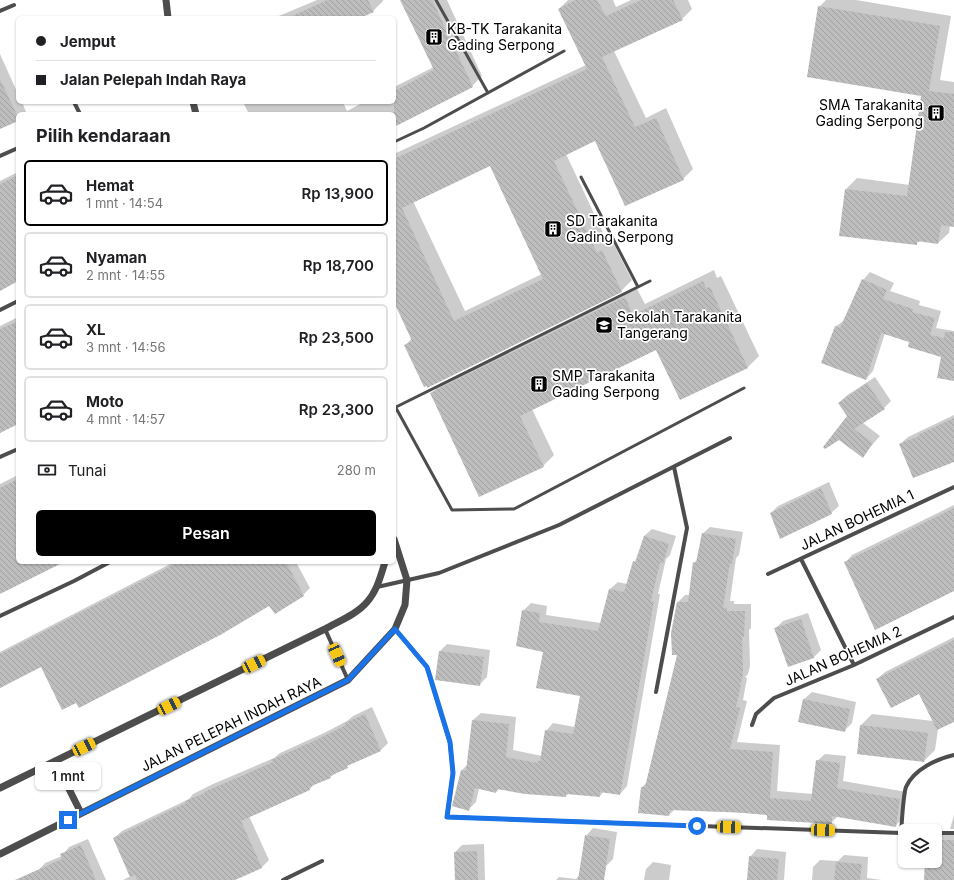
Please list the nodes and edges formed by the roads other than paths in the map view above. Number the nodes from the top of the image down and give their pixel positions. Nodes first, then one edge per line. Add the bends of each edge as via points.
1 (166, 0) edge
2 (436, 0) edge
3 (14, 5) dead end
4 (0, 11) edge
5 (168, 16) edge
6 (564, 51) dead end
7 (488, 93) junction
8 (396, 141) edge
9 (16, 149) edge
10 (0, 156) edge
11 (581, 177) dead end
12 (650, 281) dead end
13 (638, 287) junction
14 (16, 302) edge
15 (0, 310) edge
16 (744, 388) dead end
17 (396, 408) edge
18 (396, 410) edge
19 (730, 438) dead end
20 (16, 450) edge
21 (0, 457) edge
22 (674, 467) junction
23 (954, 486) edge
24 (396, 545) edge
25 (801, 558) junction
26 (106, 564) edge
27 (385, 564) edge
28 (768, 574) dead end
29 (408, 580) junction
30 (377, 587) junction
31 (0, 616) edge
32 (954, 617) edge
33 (325, 629) junction
34 (395, 629) junction
35 (854, 665) junction
36 (348, 680) junction
37 (656, 692) dead end
38 (752, 725) dead end
39 (954, 755) edge
40 (55, 761) junction
41 (0, 788) edge
42 (81, 813) junction
43 (904, 824) edge
44 (898, 833) edge
45 (942, 833) edge
46 (954, 833) edge
47 (0, 854) edge
48 (322, 861) dead end
49 (283, 880) edge

1 - 5 street
2 - 7 lane
3 - 4 street
6 - 7 lane
7 - 8 lane
9 - 10 street
11 - 13 lane
12 - 13 lane
13 - 17 lane
14 - 15 street
16 - 18 lane via 514,509 452,510
19 - 22 street
20 - 21 street
22 - 29 street via 559,525 439,573
22 - 37 street via 687,528
23 - 25 street, JALAN BOHEMIA 1
24 - 29 street, JALAN PELEPAH INDAH RAYA
25 - 28 street, JALAN BOHEMIA 1
25 - 35 street
26 - 31 street
27 - 30 street
29 - 30 street
29 - 34 street, JALAN PELEPAH INDAH RAYA via 405,605
30 - 33 street via 367,602
32 - 35 street, JALAN BOHEMIA 2
33 - 36 street
33 - 40 street
34 - 36 street, JALAN PELEPAH INDAH RAYA
34 - 44 street via 427,667 450,742 453,773 447,817
35 - 38 street, JALAN BOHEMIA 2 via 774,698 756,714
36 - 42 street, JALAN PELEPAH INDAH RAYA
39 - 43 street via 920,770 906,787
40 - 41 street
40 - 42 street
42 - 47 street, JALAN PELEPAH INDAH RAYA
45 - 46 street
48 - 49 street

